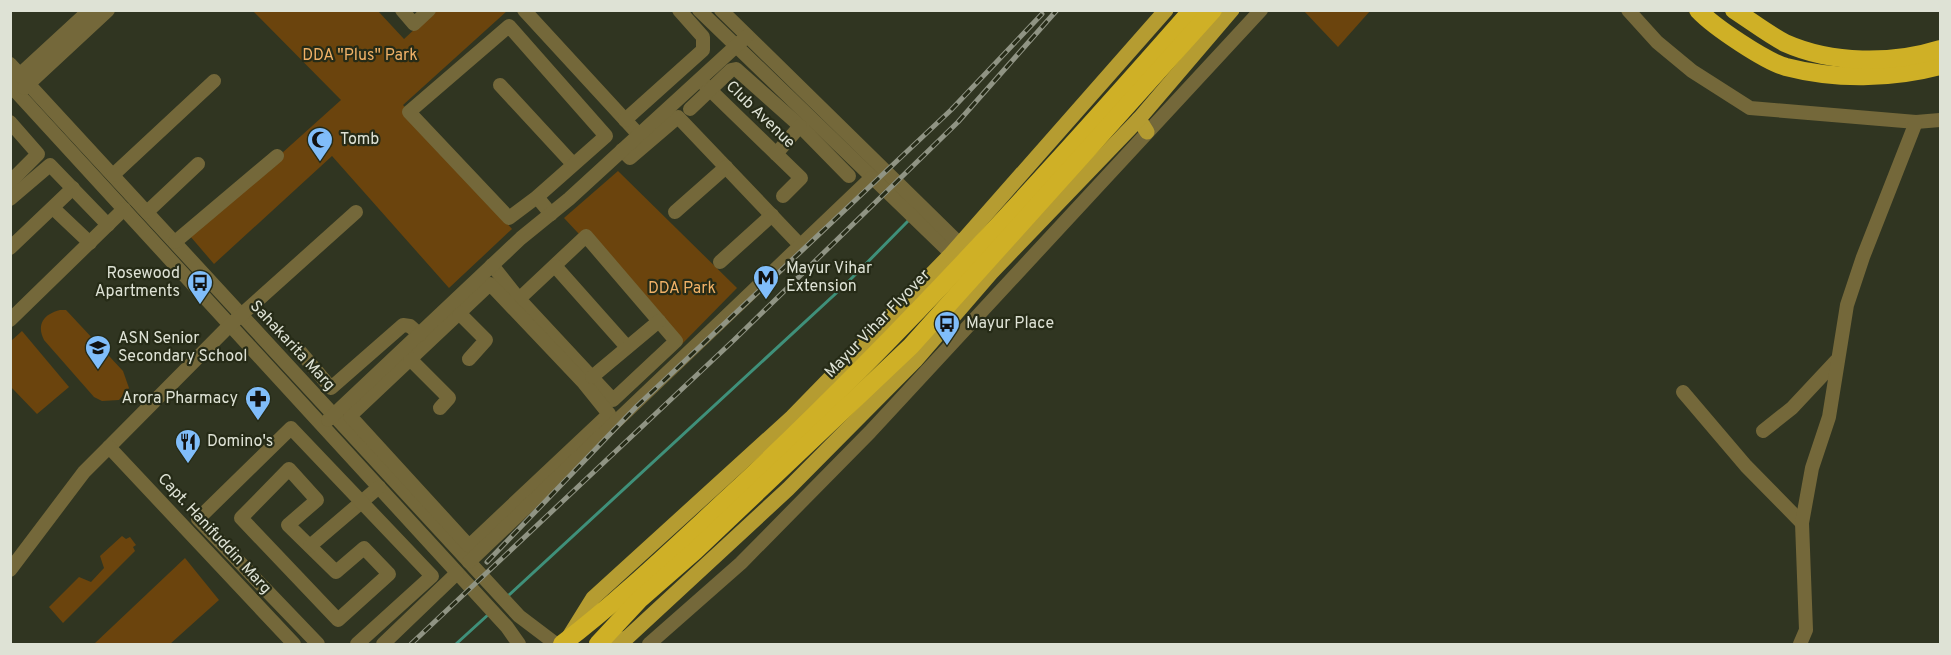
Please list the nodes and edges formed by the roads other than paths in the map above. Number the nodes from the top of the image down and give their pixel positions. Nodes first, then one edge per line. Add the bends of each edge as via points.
1 (90, 10) edge
2 (108, 10) edge
3 (402, 10) edge
4 (429, 10) edge
5 (524, 10) edge
6 (679, 10) edge
7 (699, 10) edge
8 (721, 10) edge
9 (1166, 10) edge
10 (1192, 10) edge
11 (1213, 10) edge
12 (1232, 10) edge
13 (1261, 10) edge
14 (1628, 10) edge
15 (1698, 10) edge
16 (1734, 10) edge
17 (747, 36) junction
18 (735, 47) junction
19 (1941, 49) edge
20 (1941, 66) edge
21 (699, 80) junction
22 (16, 81) edge
23 (214, 81) dead end
24 (500, 85) dead end
25 (710, 90) junction
26 (690, 109) dead end
27 (625, 120) junction
28 (1941, 120) edge
29 (10, 122) edge
30 (1916, 122) junction
31 (800, 126) junction
32 (1143, 126) junction
33 (639, 135) junction
34 (622, 150) junction
35 (776, 154) junction
36 (277, 156) dead end
37 (198, 164) dead end
38 (573, 164) junction
39 (726, 167) junction
40 (113, 175) junction
41 (849, 176) dead end
42 (872, 178) junction
43 (10, 182) edge
44 (73, 189) junction
45 (783, 196) dead end
46 (537, 197) junction
47 (903, 198) junction
48 (10, 199) edge
49 (52, 208) junction
50 (124, 209) junction
51 (147, 212) junction
52 (356, 212) dead end
53 (675, 212) dead end
54 (551, 214) junction
55 (772, 215) junction
56 (108, 225) junction
57 (175, 242) junction
58 (90, 243) junction
59 (800, 245) junction
60 (10, 248) edge
61 (955, 249) junction
62 (720, 262) dead end
63 (492, 266) junction
64 (555, 266) junction
65 (987, 278) junction
66 (480, 285) junction
67 (519, 299) junction
68 (459, 313) junction
69 (242, 316) junction
70 (10, 321) edge
71 (659, 321) junction
72 (230, 325) junction
73 (878, 329) junction
74 (420, 335) junction
75 (627, 347) junction
76 (297, 348) dead end
77 (410, 359) junction
78 (469, 359) dead end
79 (915, 361) junction
80 (1836, 362) junction
81 (592, 377) junction
82 (1683, 392) dead end
83 (440, 408) dead end
84 (342, 413) junction
85 (322, 425) junction
86 (1763, 431) dead end
87 (109, 447) junction
88 (379, 487) junction
89 (361, 502) junction
90 (1802, 524) junction
91 (310, 546) junction
92 (469, 562) junction
93 (10, 570) edge
94 (457, 573) junction
95 (562, 643) edge
96 (1804, 643) edge
97 (294, 645) edge
98 (318, 645) edge
99 (357, 645) edge
100 (383, 645) edge
101 (519, 645) edge
102 (598, 645) edge
103 (613, 645) edge
104 (649, 645) edge

1 - 22 street
2 - 22 street
3 - 4 street via 414,24
5 - 27 street
6 - 27 street via 703,37 703,50
7 - 18 street, Club Avenue
8 - 17 street
9 - 61 main road
10 - 95 highway, Mayur Vihar Flyover via 1077,141 836,397
11 - 102 highway via 911,346 639,600
12 - 32 main road
13 - 32 street
14 - 30 street via 1657,42 1692,71 1750,108
15 - 20 highway via 1714,27 1785,66 1878,77
16 - 19 highway via 1786,43 1839,57 1870,60
17 - 18 street
17 - 47 street
18 - 21 street
18 - 42 street, Club Avenue
21 - 25 street
21 - 33 street
22 - 40 street, Sahakarita Marg
22 - 50 street, Sahakarita Marg
23 - 40 street
24 - 38 street
25 - 26 street
25 - 31 street, Club Avenue via 736,69
25 - 35 street, Club Avenue
27 - 33 street
28 - 30 street
29 - 43 street via 38,154
30 - 80 street via 1847,305
31 - 35 street
31 - 41 street, Club Avenue
32 - 65 main road
32 - 104 street via 870,432 741,563
33 - 34 street
34 - 39 street via 630,158 678,117
34 - 54 street
35 - 45 street, Club Avenue via 801,178
36 - 57 street
37 - 51 street
38 - 46 street
38 - 46 street via 606,136 509,26 409,112 509,218
39 - 53 street
39 - 55 street
40 - 51 street, Sahakarita Marg
42 - 47 street, Club Avenue
42 - 59 street
44 - 48 street via 50,165
44 - 49 street
44 - 56 street
46 - 54 street
47 - 61 street
49 - 58 street
49 - 60 street
50 - 56 street
50 - 72 street, Sahakarita Marg
51 - 57 street, Sahakarita Marg
52 - 69 street
54 - 63 street
55 - 59 street
55 - 62 street
56 - 58 street
57 - 69 street, Sahakarita Marg
58 - 70 street
59 - 92 street
61 - 65 street
61 - 73 main road
63 - 66 street
63 - 67 street
64 - 67 street
64 - 71 street via 586,236
64 - 75 street
65 - 79 main road
66 - 68 street
66 - 74 street
66 - 84 street via 490,284 506,300 609,414 469,546
67 - 81 street
68 - 77 street
68 - 78 street via 486,340
69 - 72 street
69 - 84 street, Sahakarita Marg
71 - 75 street
71 - 81 street via 676,341 613,400
72 - 85 street, Sahakarita Marg
72 - 87 street
73 - 79 main road via 894,325 907,329 914,341
73 - 95 main road via 792,417 593,598
74 - 76 street via 403,325 331,388
74 - 84 street
75 - 81 street
77 - 83 street via 449,398
77 - 84 street
79 - 103 main road via 788,489 628,637
80 - 86 street via 1792,408
80 - 90 street via 1829,417 1812,468
82 - 90 street
84 - 85 street
84 - 92 street, Sahakarita Marg
85 - 88 street, Sahakarita Marg
87 - 93 street via 84,472
87 - 97 street, Capt. Hanifuddin Marg
88 - 89 street
88 - 94 street, Sahakarita Marg
89 - 91 street
89 - 98 street via 291,428 198,519
89 - 99 street via 432,576
90 - 96 street via 1806,579
91 - 91 street via 336,572 364,548 389,574 338,620 241,518 289,470 317,500 288,525
92 - 95 street, Sahakarita Marg via 519,616
94 - 100 street
94 - 101 street, Sahakarita Marg

